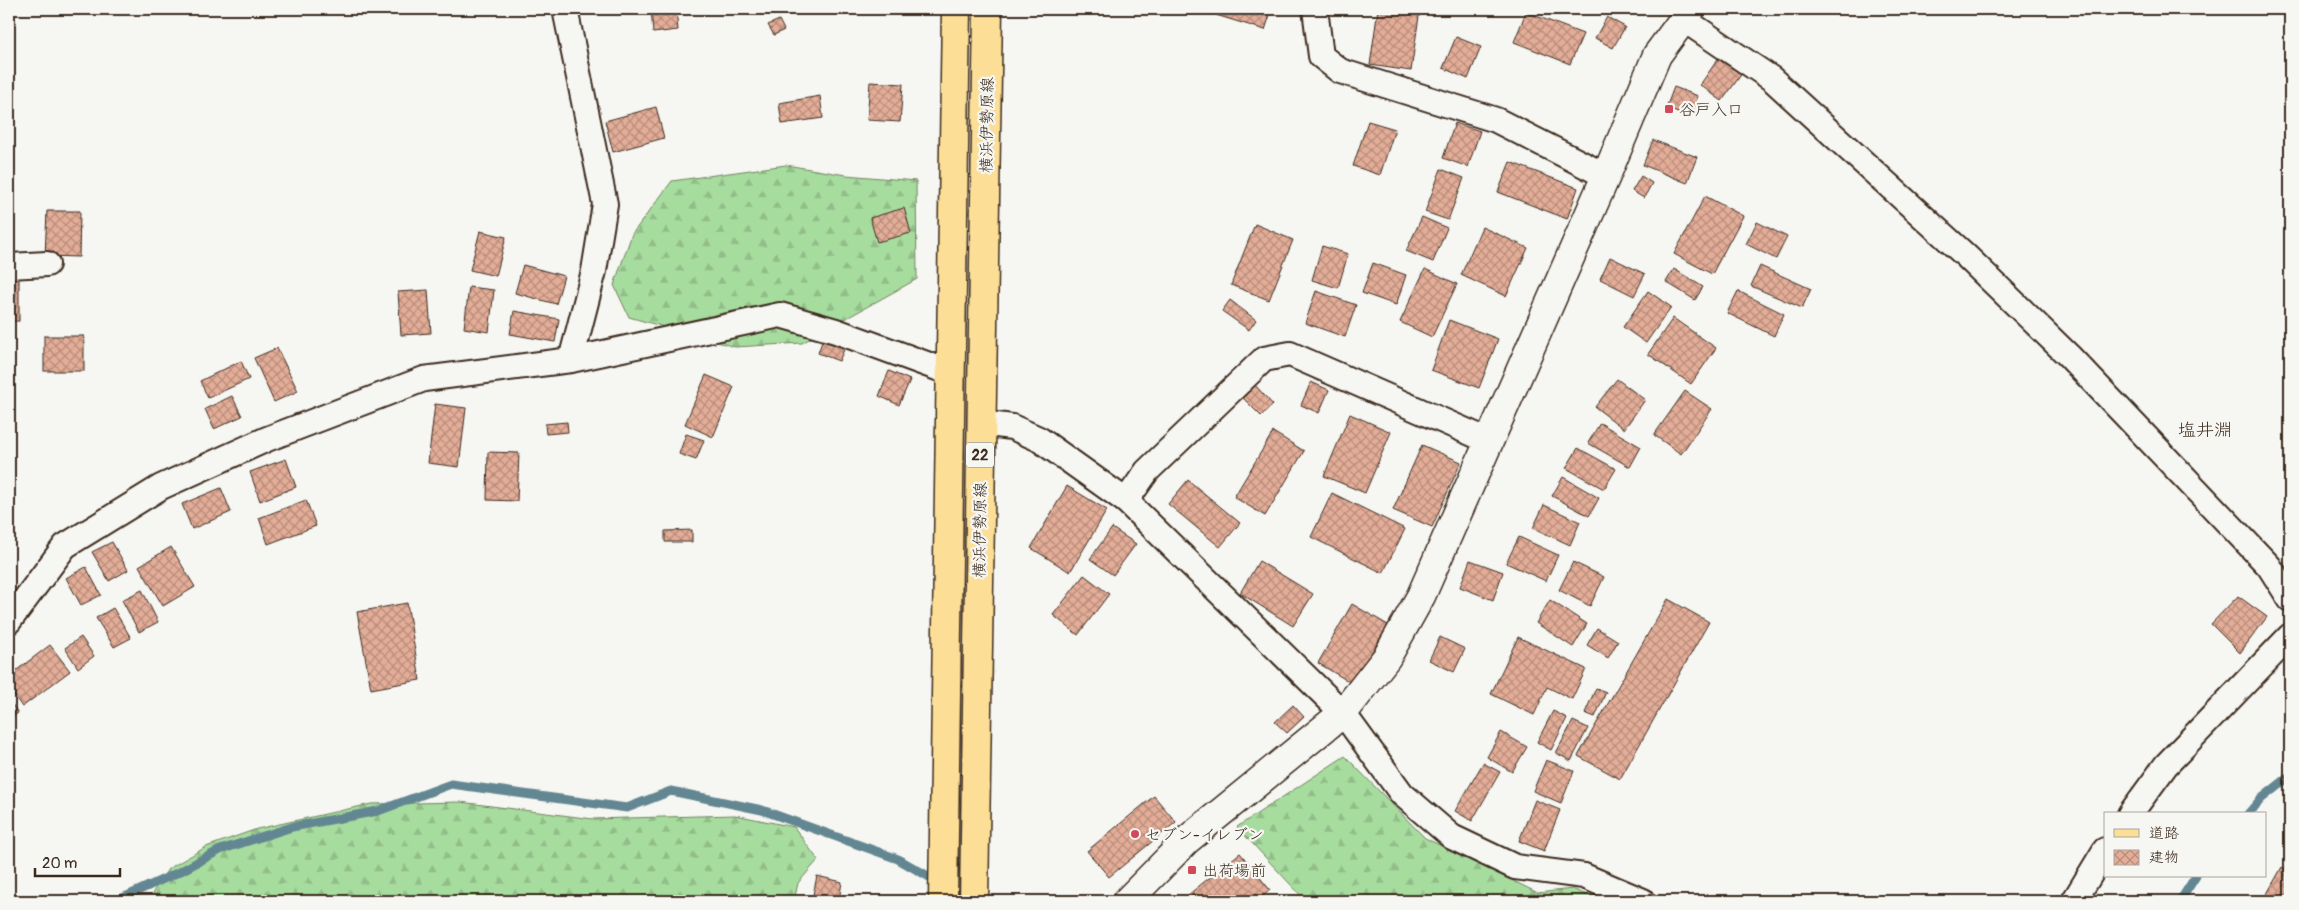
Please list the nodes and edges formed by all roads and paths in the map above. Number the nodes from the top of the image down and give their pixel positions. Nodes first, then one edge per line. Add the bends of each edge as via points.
1 (565, 9) edge
2 (956, 9) edge
3 (988, 9) edge
4 (1315, 9) edge
5 (1687, 14) edge
6 (1606, 176) junction
7 (47, 264) dead end
8 (9, 266) edge
9 (572, 360) junction
10 (951, 373) junction
11 (981, 423) junction
12 (1489, 441) junction
13 (1126, 501) junction
14 (2290, 599) edge
15 (9, 621) edge
16 (2290, 636) edge
17 (1343, 713) junction
18 (2131, 812) edge
19 (2104, 852) edge
20 (942, 901) edge
21 (974, 901) edge
22 (1126, 901) edge
23 (1643, 901) edge
24 (2074, 901) edge

1 - 9 street via 605,204 594,271
2 - 10 main road, 横浜伊勢原線 / 22
3 - 11 main road, 横浜伊勢原線 / 22
4 - 6 street via 1321,56 1340,71 1496,120
5 - 6 street via 1657,55
5 - 14 street via 1772,79 1964,254 2069,356 2269,566
6 - 12 street
7 - 8 street
9 - 10 street via 780,315 836,331
9 - 15 street via 424,380 267,439 161,487 65,546
10 - 20 main road, 横浜伊勢原線 / 22
11 - 13 street via 1012,427 1038,439
11 - 21 main road, 横浜伊勢原線 / 22
12 - 13 street via 1290,354 1264,359 1147,471
12 - 17 street via 1421,596 1387,657
13 - 17 street
16 - 18 street via 2166,765
17 - 22 street via 1187,840
17 - 23 street via 1402,794 1452,837 1515,867 1584,876
19 - 24 street

